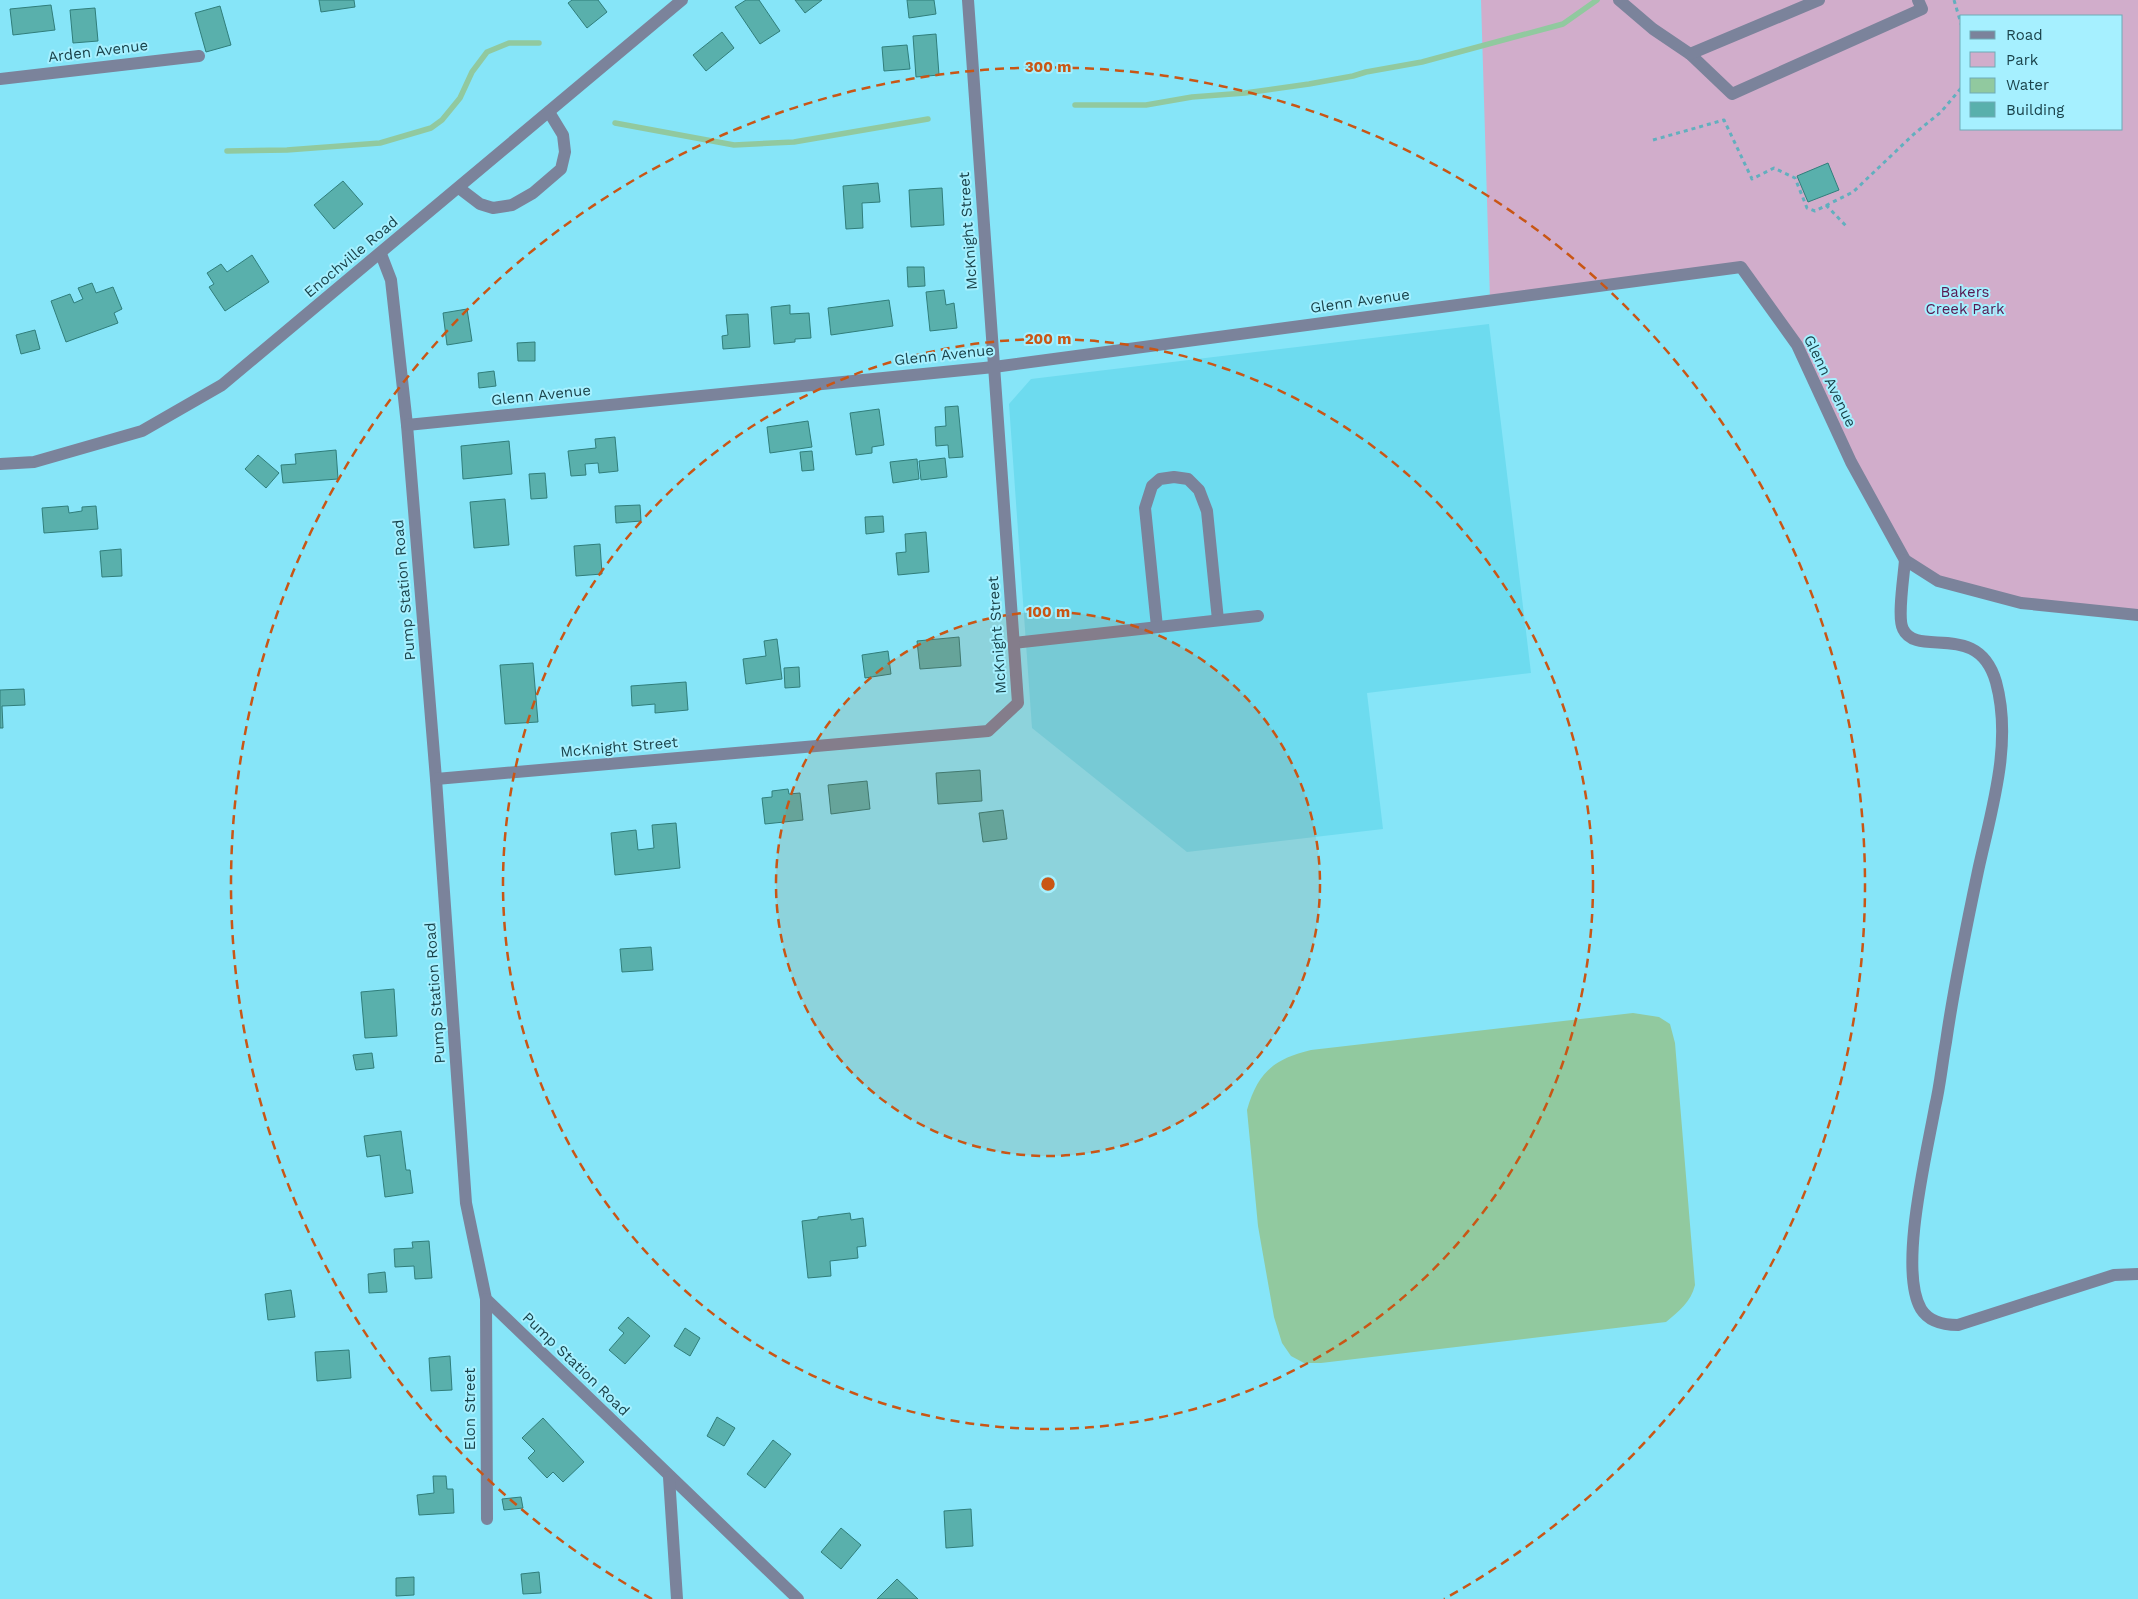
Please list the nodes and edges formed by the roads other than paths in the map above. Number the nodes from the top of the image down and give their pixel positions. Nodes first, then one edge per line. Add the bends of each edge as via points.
1 (682, 0) edge
2 (968, 0) edge
3 (1619, 0) edge
4 (1819, 0) edge
5 (1918, 0) edge
6 (1690, 54) junction
7 (199, 56) dead end
8 (0, 79) edge
9 (549, 112) junction
10 (459, 188) junction
11 (380, 254) junction
12 (994, 367) junction
13 (407, 425) junction
14 (0, 464) edge
15 (1905, 560) junction
16 (2138, 615) edge
17 (1258, 616) dead end
18 (1218, 620) junction
19 (1157, 627) junction
20 (1014, 643) junction
21 (436, 779) junction
22 (2138, 1274) edge
23 (486, 1300) junction
24 (669, 1477) junction
25 (487, 1519) dead end
26 (677, 1599) edge
27 (798, 1599) edge

1 - 9 street, Enochville Road
2 - 12 street, McKnight Street
3 - 6 street via 1654,30
4 - 6 street
5 - 6 street via 1922,9 1732,94
7 - 8 street, Arden Avenue
9 - 10 street, Enochville Road
9 - 10 street via 563,135 565,152 561,169 533,193 512,205 493,208 480,204
10 - 11 street, Enochville Road
11 - 13 street, Pump Station Road via 390,280
11 - 14 street, Enochville Road via 222,385 142,431 34,462
12 - 13 street, Glenn Avenue
12 - 15 street, Glenn Avenue via 1741,266 1797,345 1851,462
12 - 20 street, McKnight Street
13 - 21 street, Pump Station Road
15 - 16 street, Glenn Avenue via 1938,581 2021,603
15 - 22 street via 1903,630 1910,637 1922,641 1955,643 1974,649 1987,660 1996,683 2002,722 1999,778 1952,1002 1915,1215 1914,1290 1927,1317 1944,1325 1958,1325 2114,1275
17 - 18 street
18 - 19 street
18 - 19 street via 1207,511 1199,490 1188,480 1174,477 1160,479 1152,486 1144,508
19 - 20 street
20 - 21 street, McKnight Street via 1018,703 988,731
21 - 23 street, Pump Station Road via 466,1203
23 - 24 street, Pump Station Road
23 - 25 street, Elon Street
24 - 26 street
24 - 27 street, Pump Station Road

